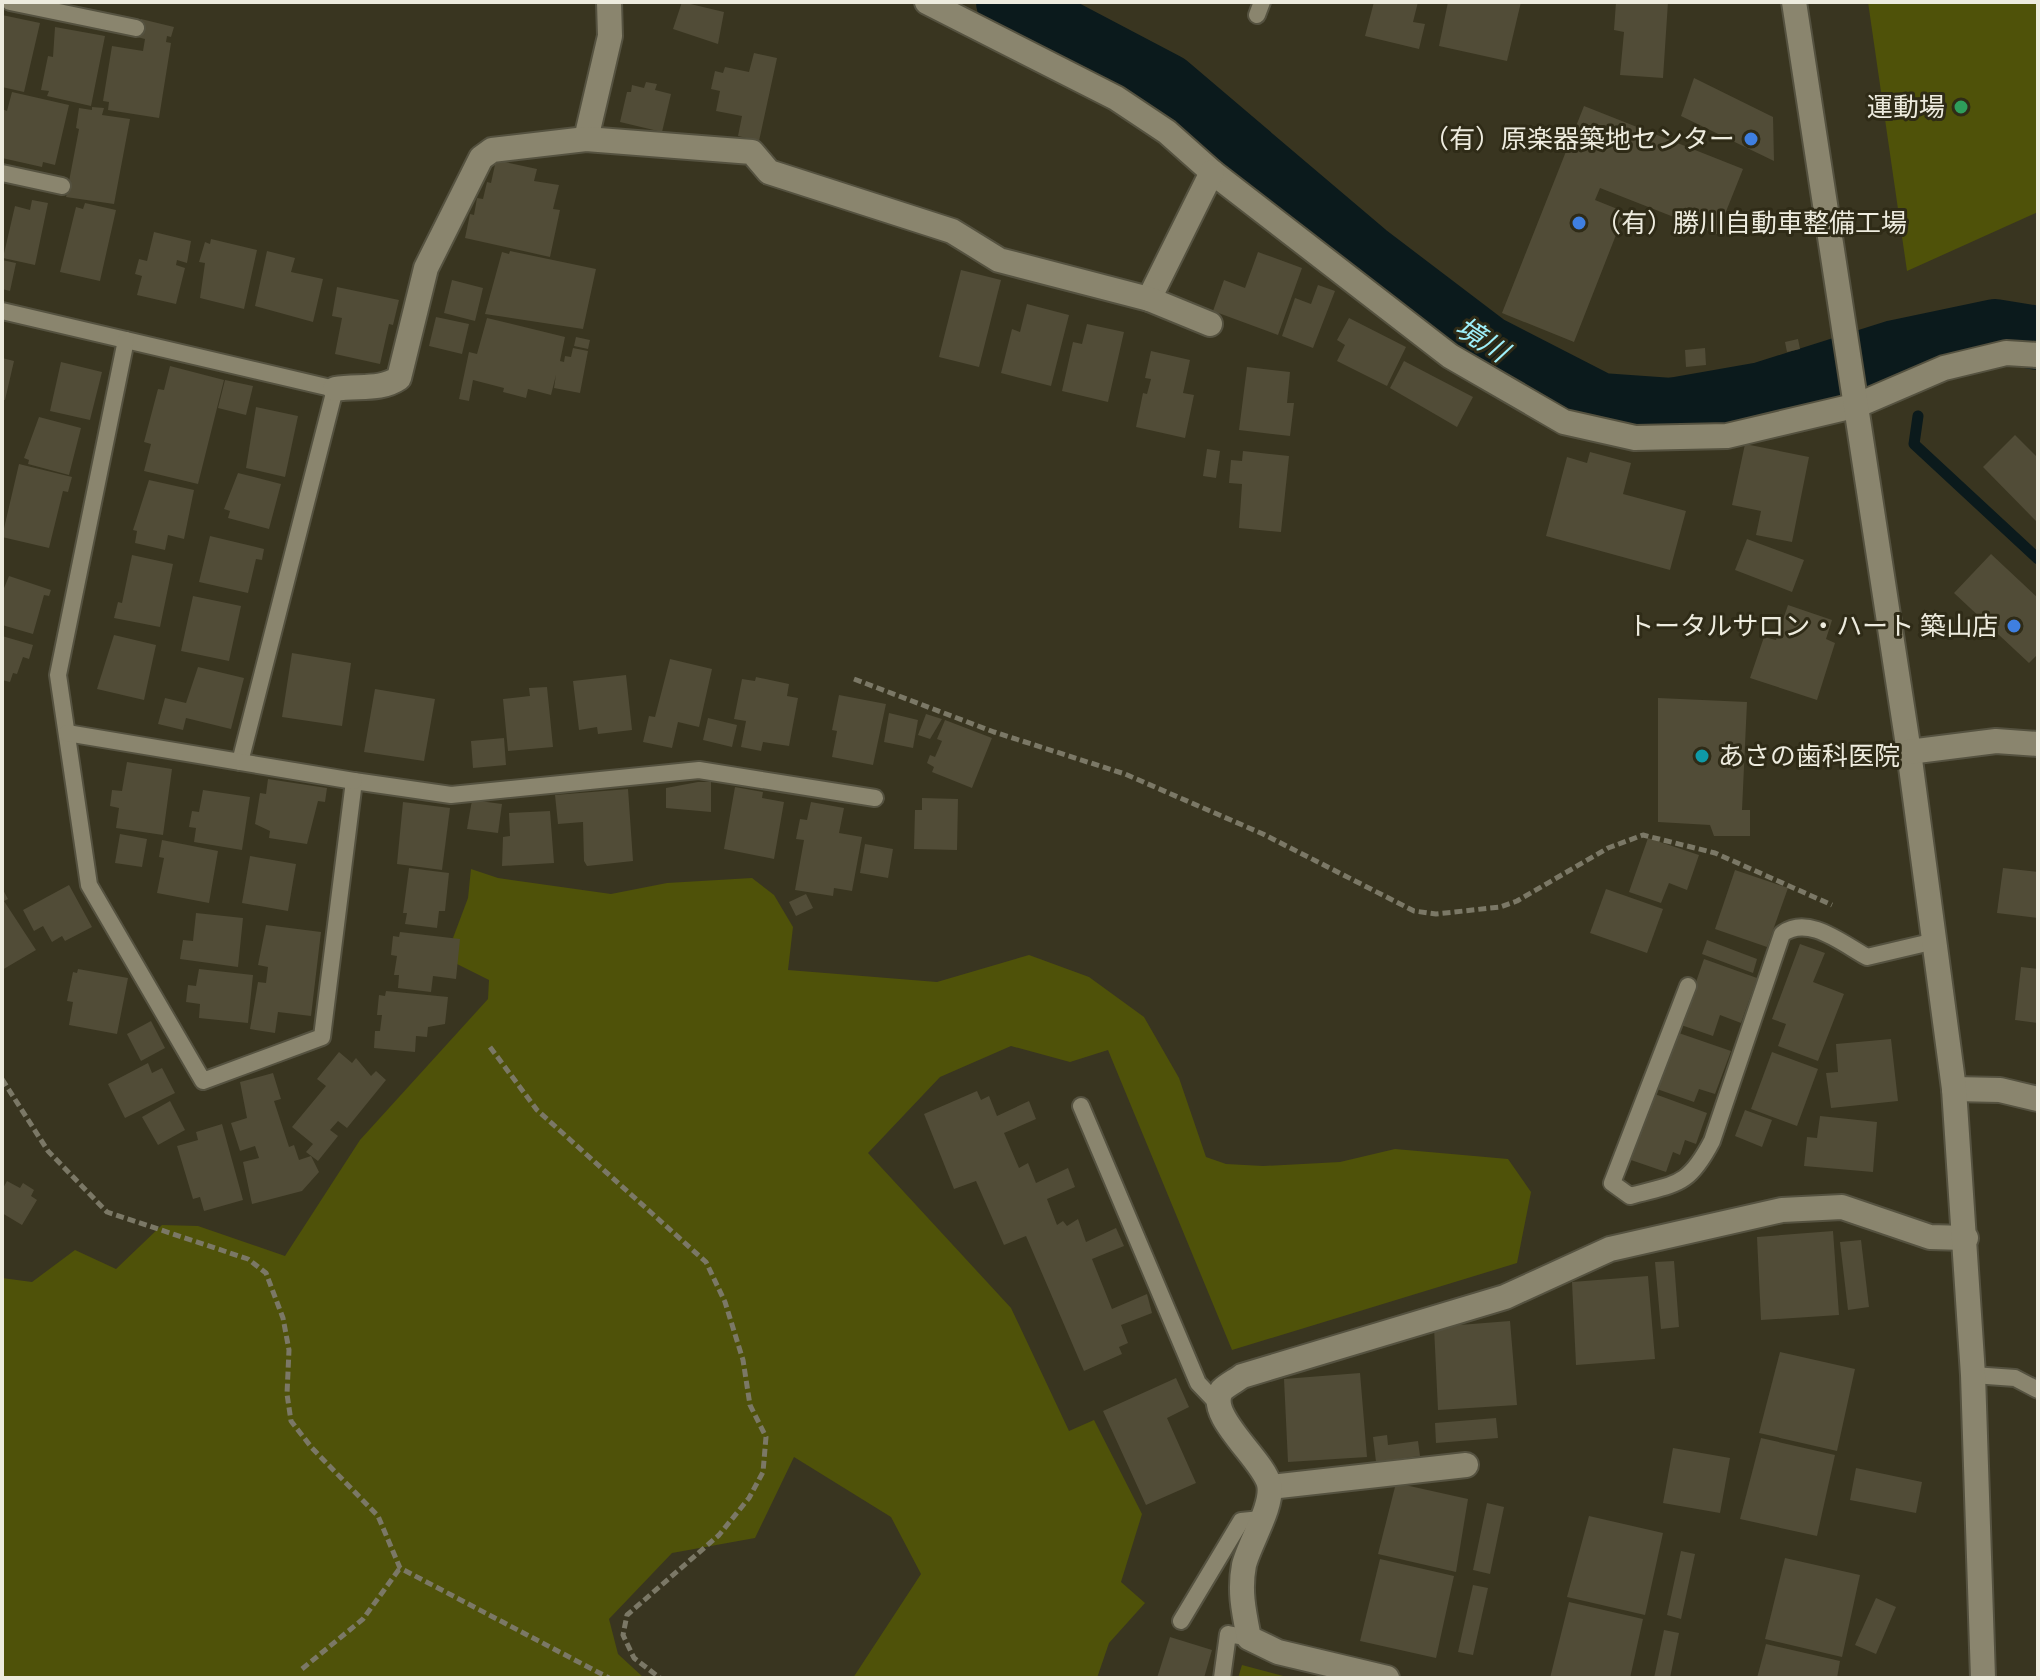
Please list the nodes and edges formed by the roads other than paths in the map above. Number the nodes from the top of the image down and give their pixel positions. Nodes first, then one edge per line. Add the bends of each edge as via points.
1 (10, 2) edge
2 (609, 2) edge
3 (927, 2) edge
4 (1794, 2) edge
5 (136, 28) dead end
6 (586, 139) junction
7 (1212, 172) junction
8 (2, 173) edge
9 (62, 186) dead end
10 (1149, 299) junction
11 (2, 311) edge
12 (1210, 324) dead end
13 (126, 340) junction
14 (2038, 355) edge
15 (335, 389) junction
16 (1856, 396) junction
17 (67, 733) junction
18 (2038, 744) edge
19 (1909, 752) junction
20 (240, 762) junction
21 (354, 781) junction
22 (875, 798) dead end
23 (1935, 941) junction
24 (1688, 986) dead end
25 (1954, 1089) junction
26 (2038, 1099) edge
27 (1081, 1106) dead end
28 (1966, 1238) junction
29 (1973, 1375) junction
30 (2038, 1390) edge
31 (1218, 1404) junction
32 (1466, 1465) dead end
33 (1270, 1487) junction
34 (1261, 1519) junction
35 (1181, 1621) dead end
36 (1249, 1638) junction
37 (1222, 1678) edge
38 (1387, 1678) edge
39 (1983, 1678) edge

1 - 5 lane
2 - 6 street via 610,36
3 - 7 street via 1116,98 1167,132
4 - 16 street
6 - 10 street via 752,152 769,172 952,231 999,260
6 - 15 street via 492,150 481,158 426,268 399,378 385,387
7 - 10 street
7 - 16 street via 1450,356 1564,422 1635,438 1727,436
8 - 9 lane
10 - 12 street
11 - 13 lane
13 - 15 lane
13 - 17 lane via 58,675
14 - 16 street via 2006,353
15 - 20 lane
16 - 19 street
17 - 20 lane
17 - 21 lane via 89,885 203,1081 322,1037
18 - 19 street via 1996,741
19 - 23 street
20 - 21 lane
21 - 22 lane via 451,795 699,770
23 - 24 lane via 1867,957 1809,926 1791,926 1782,934 1712,1141 1696,1171 1675,1184 1630,1196 1612,1183
23 - 25 street
25 - 26 street via 2000,1090
25 - 28 street
27 - 31 lane via 1198,1383
28 - 29 street
28 - 31 street via 1930,1237 1842,1207 1782,1210 1610,1249 1505,1297 1242,1376 1222,1391
29 - 30 lane via 2015,1378
29 - 39 street
31 - 33 street
32 - 33 street
33 - 34 street
34 - 35 lane via 1241,1521
34 - 36 street via 1244,1564 1241,1597
36 - 37 lane via 1228,1634
36 - 38 street via 1278,1652

